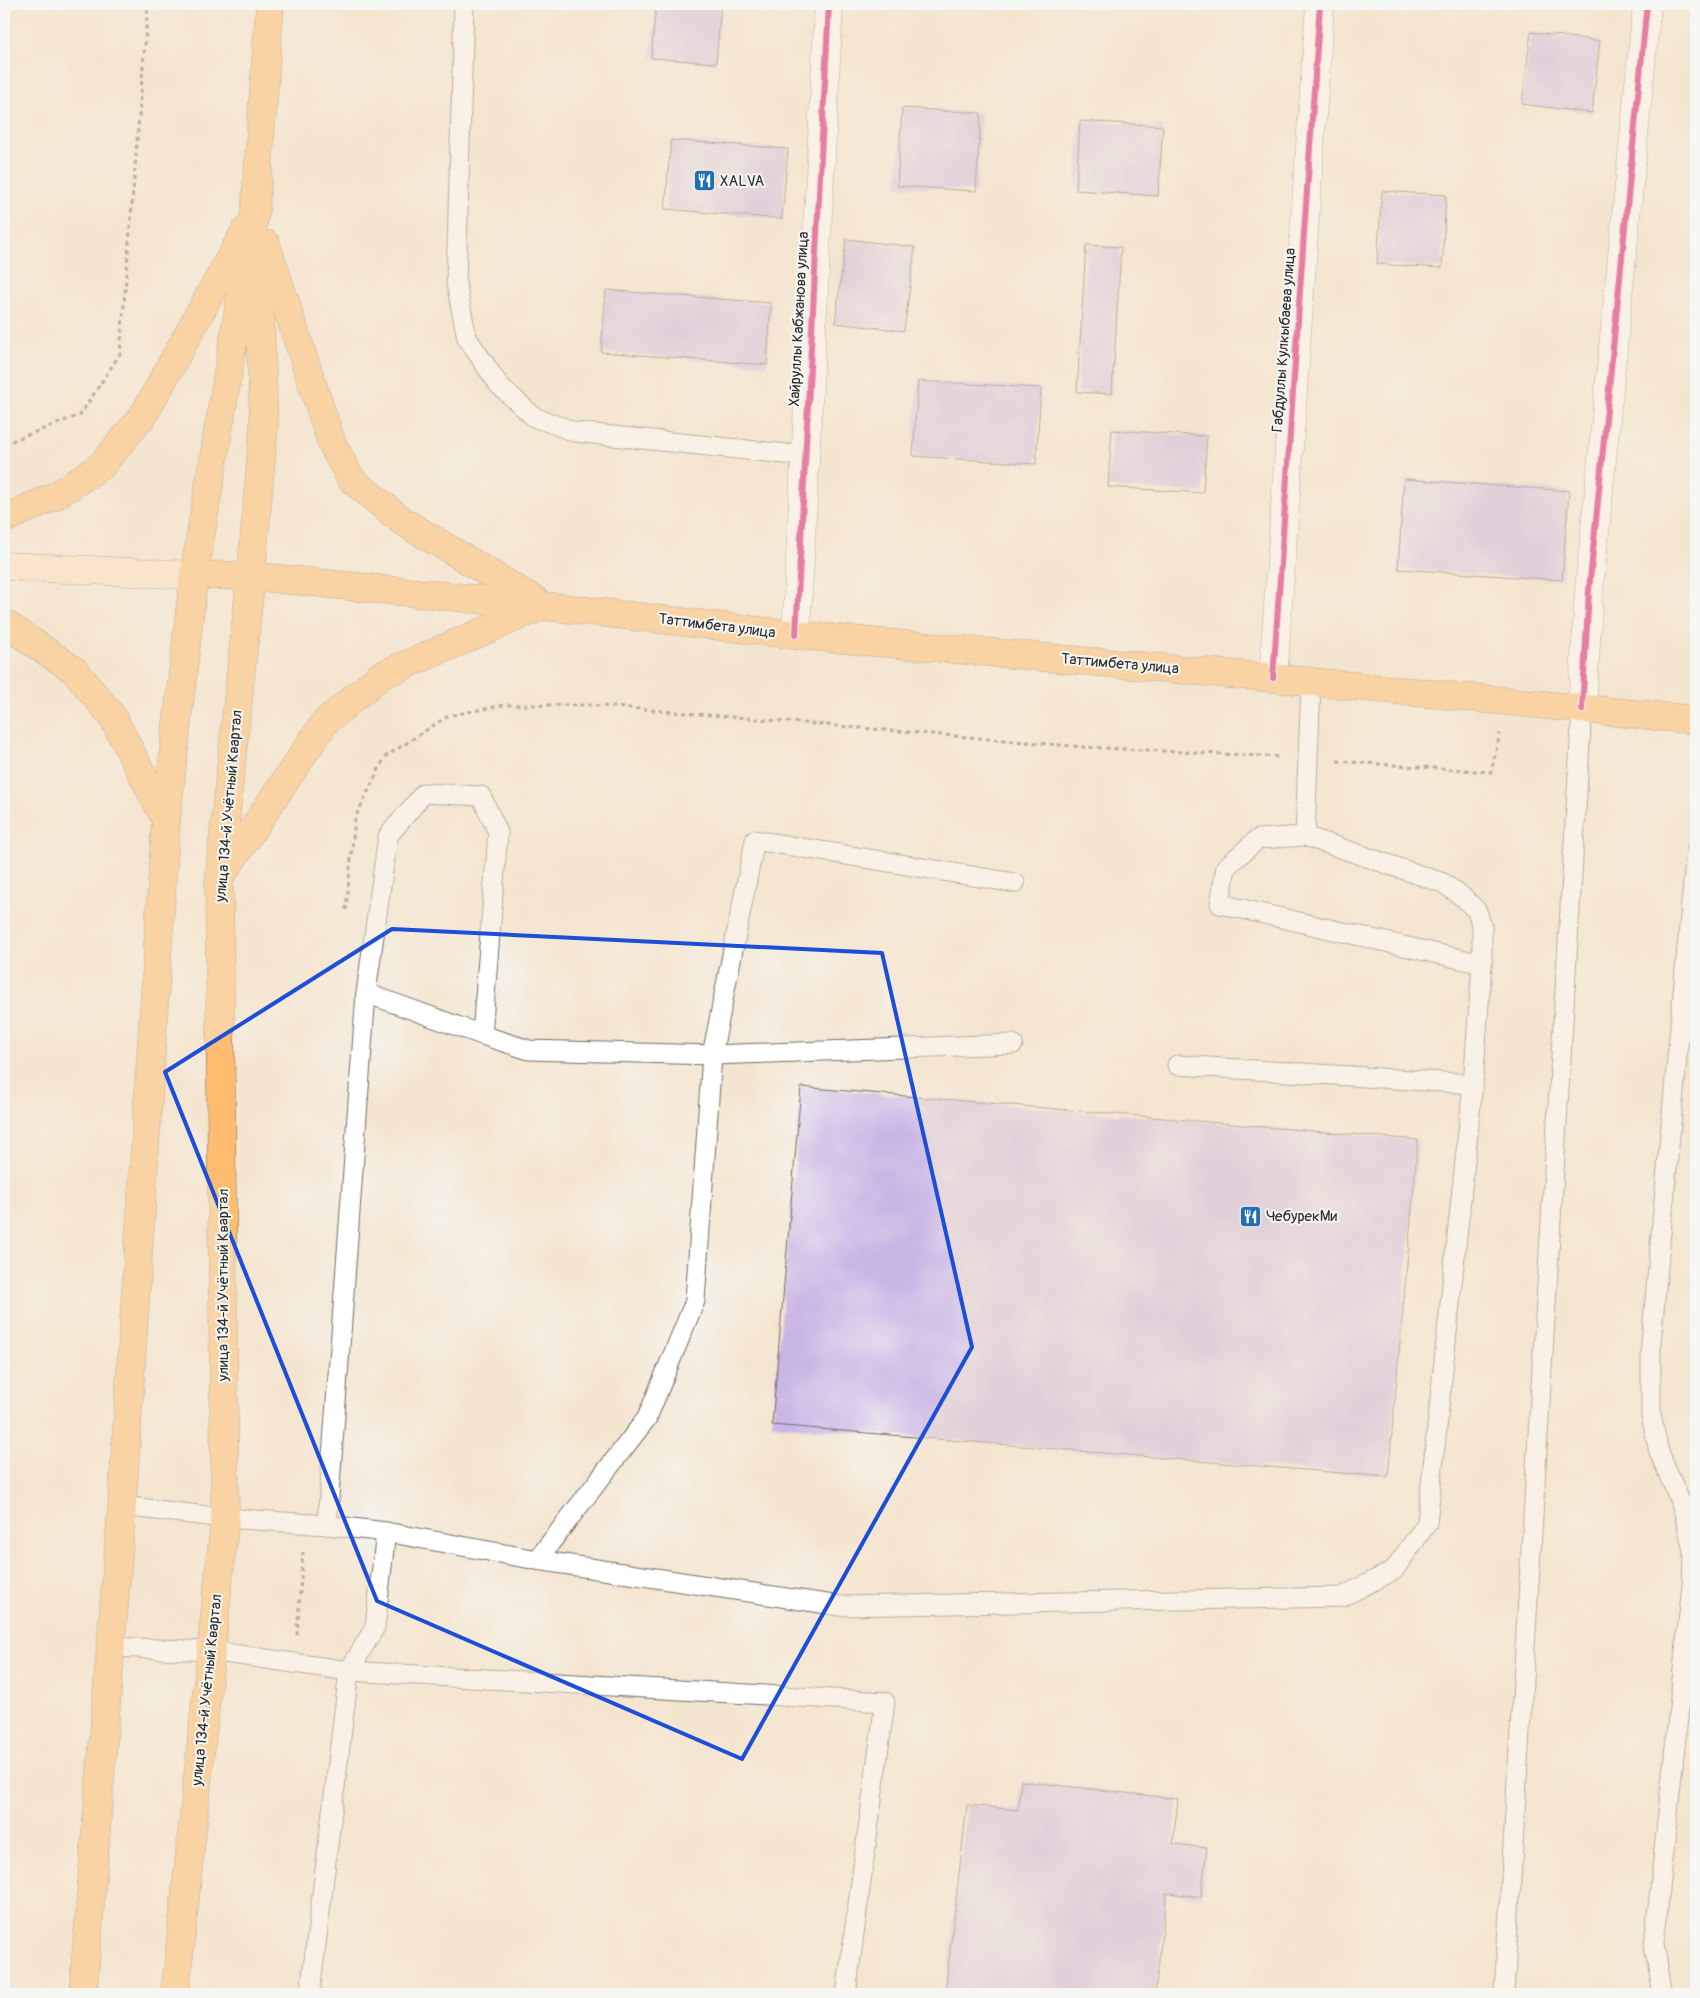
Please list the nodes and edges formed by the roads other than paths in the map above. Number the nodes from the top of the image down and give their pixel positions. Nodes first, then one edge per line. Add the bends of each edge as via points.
1 (270, 4) edge
2 (464, 4) edge
3 (828, 4) edge
4 (1320, 4) edge
5 (1647, 4) edge
6 (255, 212) junction
7 (805, 456) junction
8 (4, 519) edge
9 (4, 566) edge
10 (194, 575) junction
11 (251, 576) junction
12 (544, 606) junction
13 (4, 623) edge
14 (796, 636) junction
15 (1273, 678) junction
16 (1311, 682) junction
17 (1582, 710) junction
18 (1696, 720) edge
19 (166, 820) junction
20 (1305, 836) junction
21 (1696, 850) edge
22 (219, 879) junction
23 (1015, 883) dead end
24 (1482, 964) junction
25 (366, 993) junction
26 (482, 1035) junction
27 (1013, 1044) dead end
28 (712, 1055) junction
29 (1177, 1064) dead end
30 (1473, 1084) junction
31 (122, 1506) junction
32 (224, 1518) junction
33 (327, 1526) junction
34 (386, 1532) junction
35 (537, 1560) junction
36 (111, 1647) junction
37 (211, 1651) junction
38 (349, 1671) junction
39 (83, 1994) edge
40 (175, 1994) edge
41 (310, 1994) edge
42 (846, 1994) edge
43 (1504, 1994) edge
44 (1663, 1994) edge

1 - 6 main road
2 - 7 lane via 456,283 468,338 499,385 534,418 575,432
3 - 7 street, Хайруллы Кабжанова улица
4 - 15 street, Габдуллы Кулкыбаева улица
5 - 17 street via 1589,592
6 - 8 main road via 143,416 102,465 57,495
6 - 10 main road
6 - 11 main road, улица 134-й Учётный Квартал via 264,425
6 - 12 main road via 332,444 351,479 402,522
7 - 14 street, Хайруллы Кабжанова улица
9 - 10 main road
10 - 11 main road, Таттимбета улица
10 - 19 main road
11 - 12 main road, Таттимбета улица
11 - 22 main road, улица 134-й Учётный Квартал
12 - 14 main road, Таттимбета улица
12 - 22 main road via 380,676 325,722
13 - 19 main road via 76,671 112,716
14 - 15 main road, Таттимбета улица
15 - 16 main road, Таттимбета улица
16 - 17 main road, Таттимбета улица
16 - 20 lane
17 - 18 main road, Таттимбета улица
17 - 43 lane
19 - 31 main road
20 - 24 lane via 1443,883 1464,898 1477,911 1482,927
20 - 24 lane via 1258,839 1226,867 1220,904
21 - 44 lane via 1651,1343 1651,1415 1660,1452 1683,1508 1693,1551 1654,1945
22 - 32 main road, улица 134-й Учётный Квартал
23 - 28 lane via 755,840
24 - 30 lane
25 - 26 lane
25 - 26 lane via 388,836 424,793 481,796 498,832
25 - 33 lane
26 - 28 lane via 530,1050
27 - 28 lane
28 - 35 lane via 695,1300 647,1418
29 - 30 lane
30 - 35 lane via 1427,1523 1394,1570 1350,1593 1342,1597 840,1606
31 - 32 lane
31 - 36 main road
32 - 33 lane
32 - 37 main road, улица 134-й Учётный Квартал
33 - 34 lane
34 - 35 lane
34 - 38 lane via 375,1627
36 - 37 lane
36 - 39 main road
37 - 38 lane
37 - 40 main road, улица 134-й Учётный Квартал
38 - 41 lane
38 - 42 lane via 886,1702

